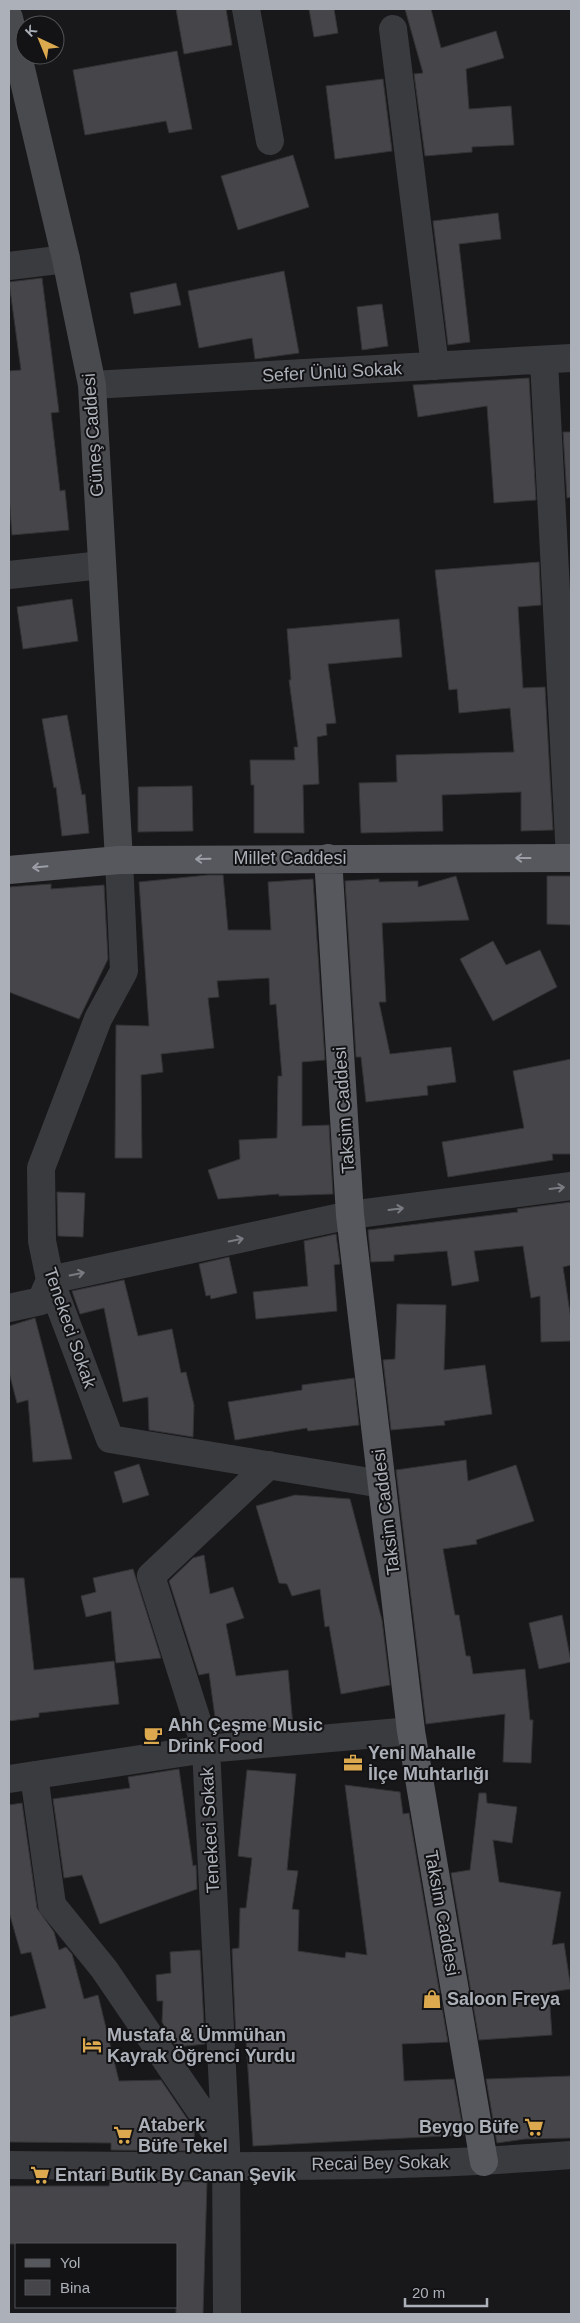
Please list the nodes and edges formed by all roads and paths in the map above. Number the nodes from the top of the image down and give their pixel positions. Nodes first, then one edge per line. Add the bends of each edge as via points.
1 (246, 9) edge
2 (9, 18) edge
3 (392, 29) dead end
4 (270, 141) dead end
5 (66, 259) junction
6 (9, 266) edge
7 (571, 358) edge
8 (544, 361) junction
9 (435, 366) junction
10 (92, 385) junction
11 (102, 565) junction
12 (9, 575) edge
13 (328, 858) junction
14 (570, 858) edge
15 (119, 860) junction
16 (9, 870) edge
17 (571, 1186) edge
18 (350, 1215) junction
19 (50, 1280) junction
20 (9, 1308) edge
21 (269, 1465) junction
22 (382, 1484) junction
23 (411, 1731) junction
24 (206, 1749) junction
25 (21, 1777) edge
26 (571, 2155) edge
27 (226, 2157) junction
28 (484, 2162) junction
29 (9, 2165) edge
30 (227, 2314) edge

1 - 4 street
2 - 5 street, Güneş Caddesi
3 - 9 street
5 - 6 street
5 - 10 street, Güneş Caddesi
7 - 8 street, Sefer Ünlü Sokak
8 - 9 street, Sefer Ünlü Sokak
8 - 14 street
9 - 10 street, Sefer Ünlü Sokak
10 - 11 street, Güneş Caddesi
11 - 12 street
11 - 15 street, Güneş Caddesi
14 -> 13 main road, Millet Caddesi
13 -> 15 main road, Millet Caddesi
13 - 18 main road, Taksim Caddesi
15 -> 16 main road, Millet Caddesi
15 - 19 street, Tenekeci Sokak via 124,971 98,1019 41,1168 42,1241
18 -> 17 street
19 -> 18 street
18 - 22 main road, Taksim Caddesi
19 - 20 street via 41,1301
19 - 21 street, Tenekeci Sokak via 110,1438
21 - 22 street, Tenekeci Sokak
21 - 24 street, Tenekeci Sokak via 151,1576
22 - 23 main road, Taksim Caddesi
23 - 24 street
23 - 28 main road, Taksim Caddesi
24 - 25 street
24 - 27 street, Tenekeci Sokak
25 - 27 street via 52,1905 104,1969
26 - 28 street, Recai Bey Sokak
27 - 28 street, Recai Bey Sokak
27 - 29 street, Recai Bey Sokak
27 - 30 street, Tenekeci Sokak

